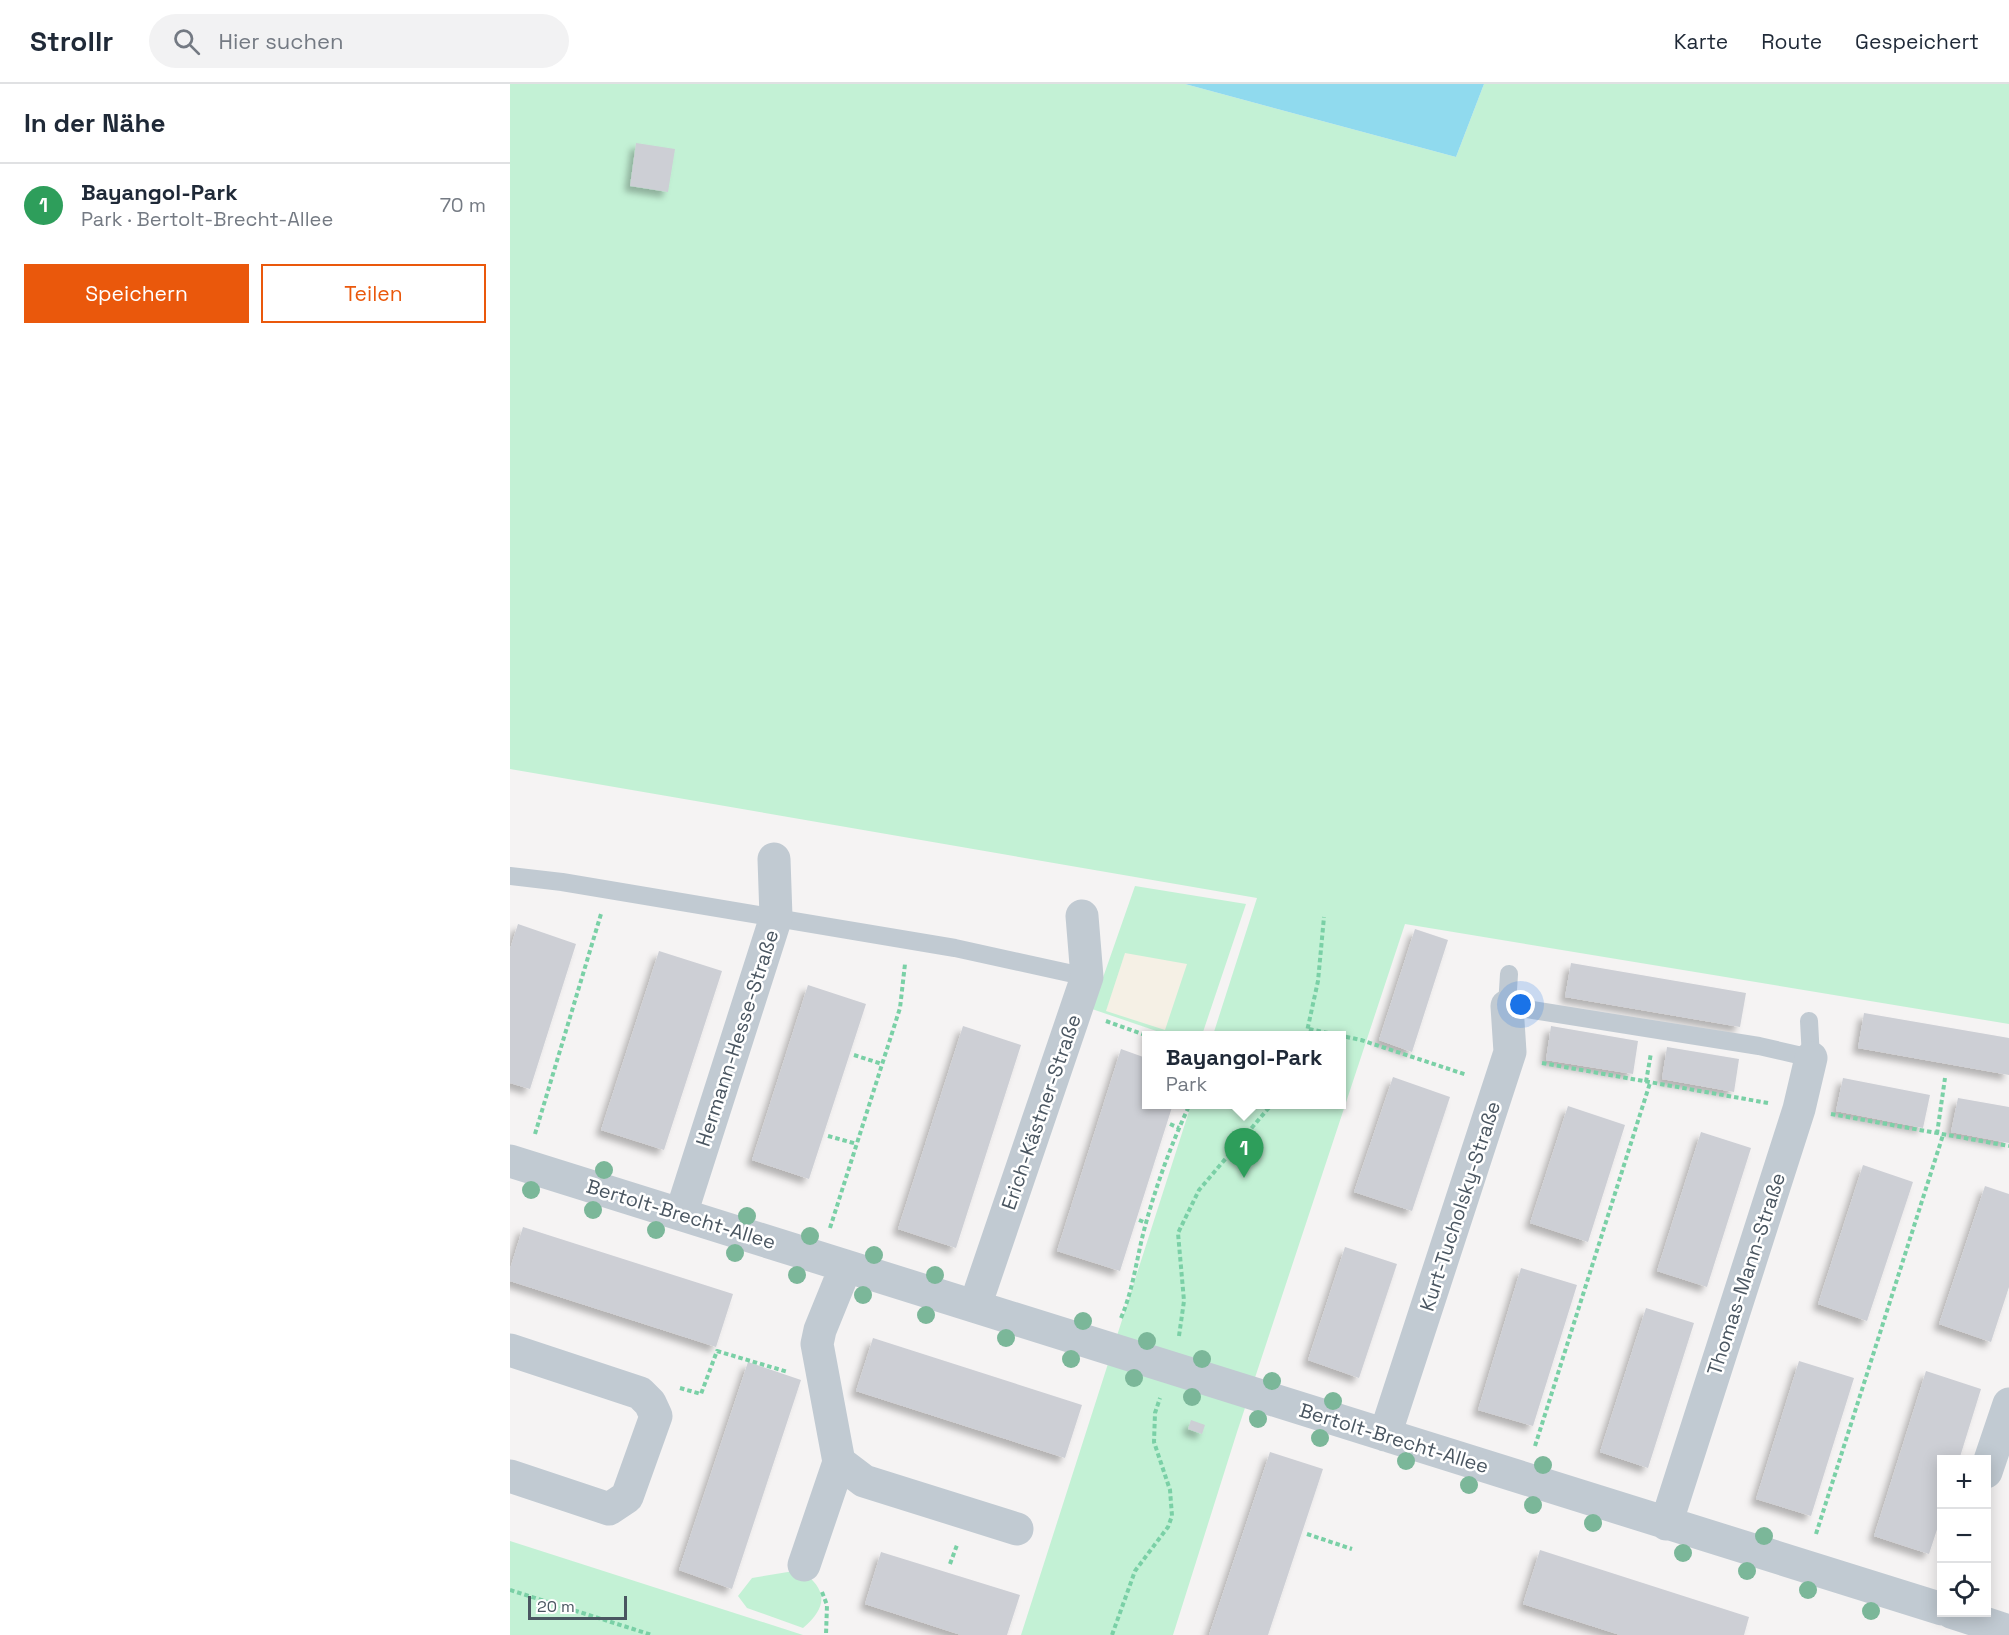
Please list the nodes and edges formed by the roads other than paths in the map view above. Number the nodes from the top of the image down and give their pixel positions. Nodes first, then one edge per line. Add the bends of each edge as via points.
1 (774, 859) dead end
2 (510, 876) edge
3 (1082, 916) dead end
4 (776, 917) junction
5 (1087, 977) junction
6 (1508, 990) joint
7 (1809, 1021) dead end
8 (1811, 1058) junction
9 (517, 1161) edge
10 (681, 1214) junction
11 (846, 1266) junction
12 (975, 1306) junction
13 (510, 1350) edge
14 (2009, 1404) edge
15 (1385, 1435) junction
16 (1991, 1457) edge
17 (839, 1462) junction
18 (510, 1476) edge
19 (1666, 1524) junction
20 (1017, 1529) dead end
21 (804, 1565) road end
22 (1937, 1608) edge
23 (1966, 1617) edge
24 (2009, 1631) edge

1 - 4 street, Hermann-Hesse-Straße
2 - 4 lane
3 - 5 street, Erich-Kästner-Straße
4 - 5 lane
4 - 10 street, Hermann-Hesse-Straße
5 - 12 street, Erich-Kästner-Straße
6 - 8 lane
6 - 15 street, Kurt-Tucholsky-Straße via 1504,1072
7 - 8 lane, Thomas-Mann-Straße
8 - 19 street, Thomas-Mann-Straße via 1799,1109
9 - 10 street, Bertolt-Brecht-Allee
10 - 11 street, Bertolt-Brecht-Allee
11 - 12 street, Bertolt-Brecht-Allee
11 - 17 street via 817,1344
12 - 15 street, Bertolt-Brecht-Allee
13 - 18 street via 640,1394 650,1402 656,1416 627,1497 609,1509
14 - 16 street
15 - 19 street, Bertolt-Brecht-Allee
17 - 20 street via 864,1481
17 - 21 street
19 - 22 street, Bertolt-Brecht-Allee
23 - 24 street

